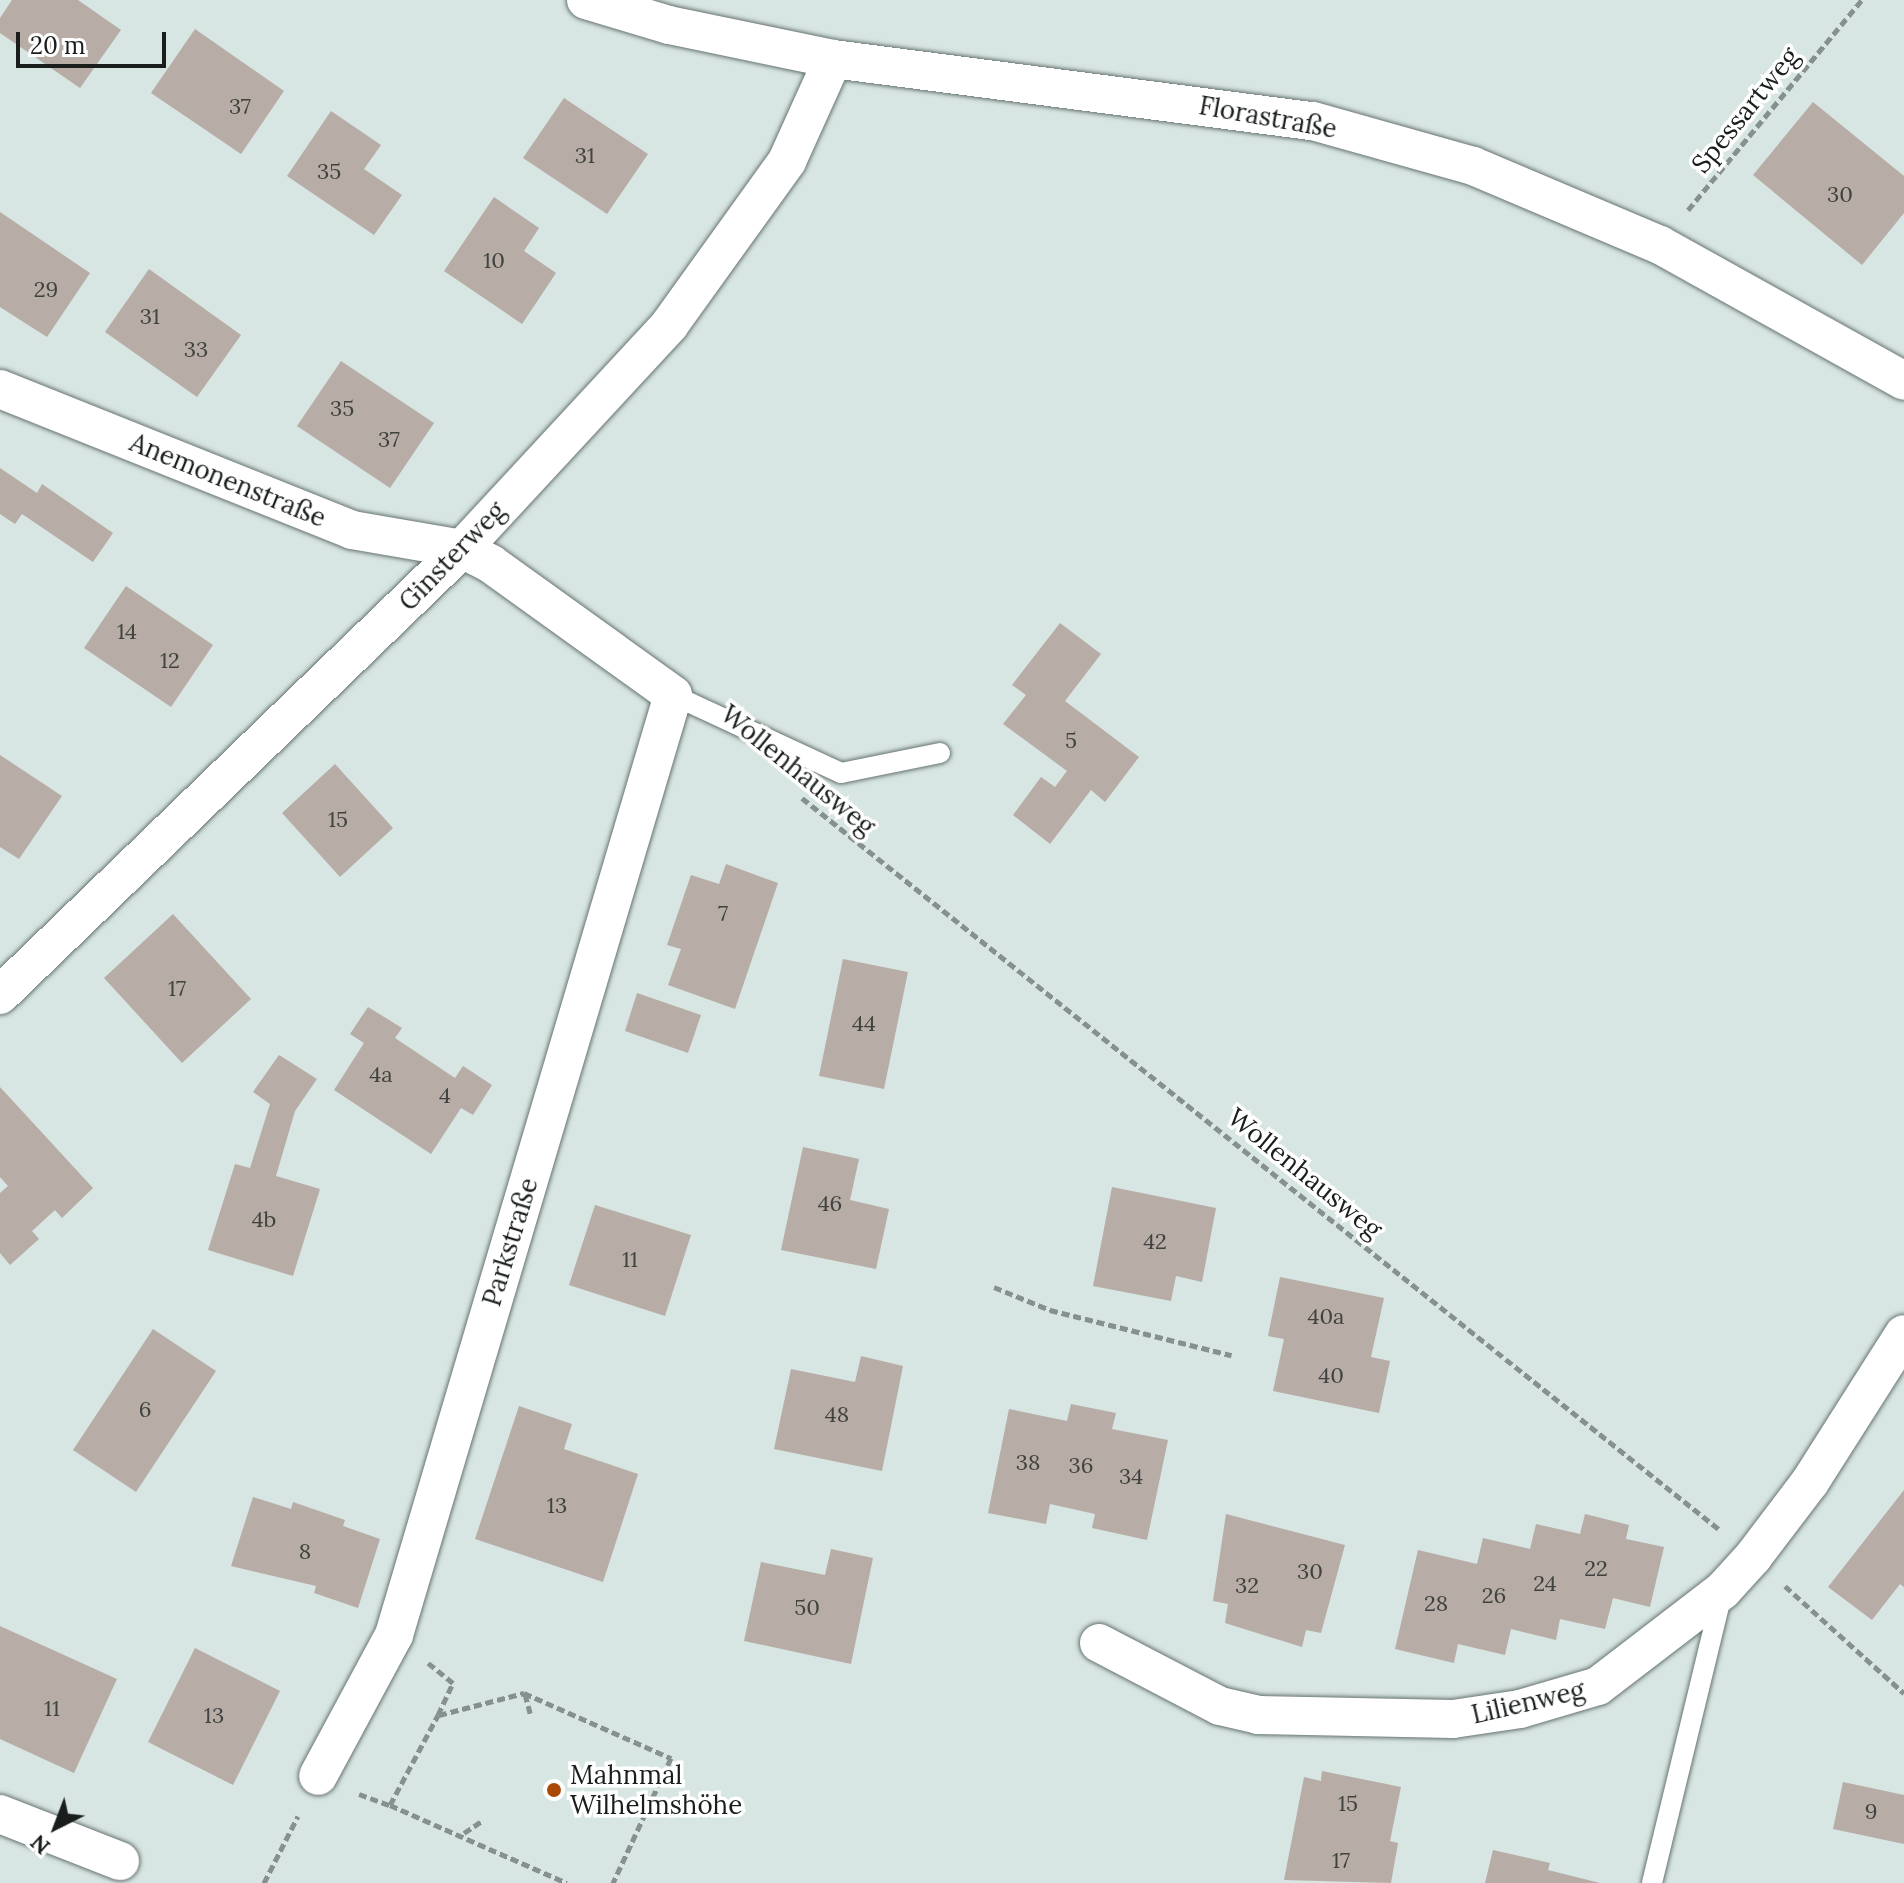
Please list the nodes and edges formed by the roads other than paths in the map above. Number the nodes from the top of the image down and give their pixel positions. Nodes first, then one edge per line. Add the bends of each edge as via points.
1 (586, 0) edge
2 (833, 59) junction
3 (1904, 381) edge
4 (0, 389) edge
5 (462, 549) junction
6 (673, 695) junction
7 (940, 753) dead end
8 (0, 995) edge
9 (1904, 1334) edge
10 (1723, 1590) junction
11 (1099, 1643) dead end
12 (318, 1776) road end
13 (0, 1814) edge
14 (120, 1861) dead end
15 (1652, 1883) edge

1 - 2 street, Florastraße via 669,25
2 - 3 street, Florastraße via 1313,121 1473,166 1660,245
2 - 5 street, Ginsterweg via 787,161 732,243 670,324
4 - 5 street, Anemonenstraße via 352,530
5 - 6 street via 491,564
5 - 8 street, Ginsterweg
6 - 7 lane via 841,773
6 - 12 street, Parkstraße via 394,1635
9 - 10 street, Lilienweg via 1810,1482
10 - 11 street, Lilienweg via 1598,1686 1520,1709 1453,1719 1258,1715 1220,1706
10 - 15 lane
13 - 14 street

